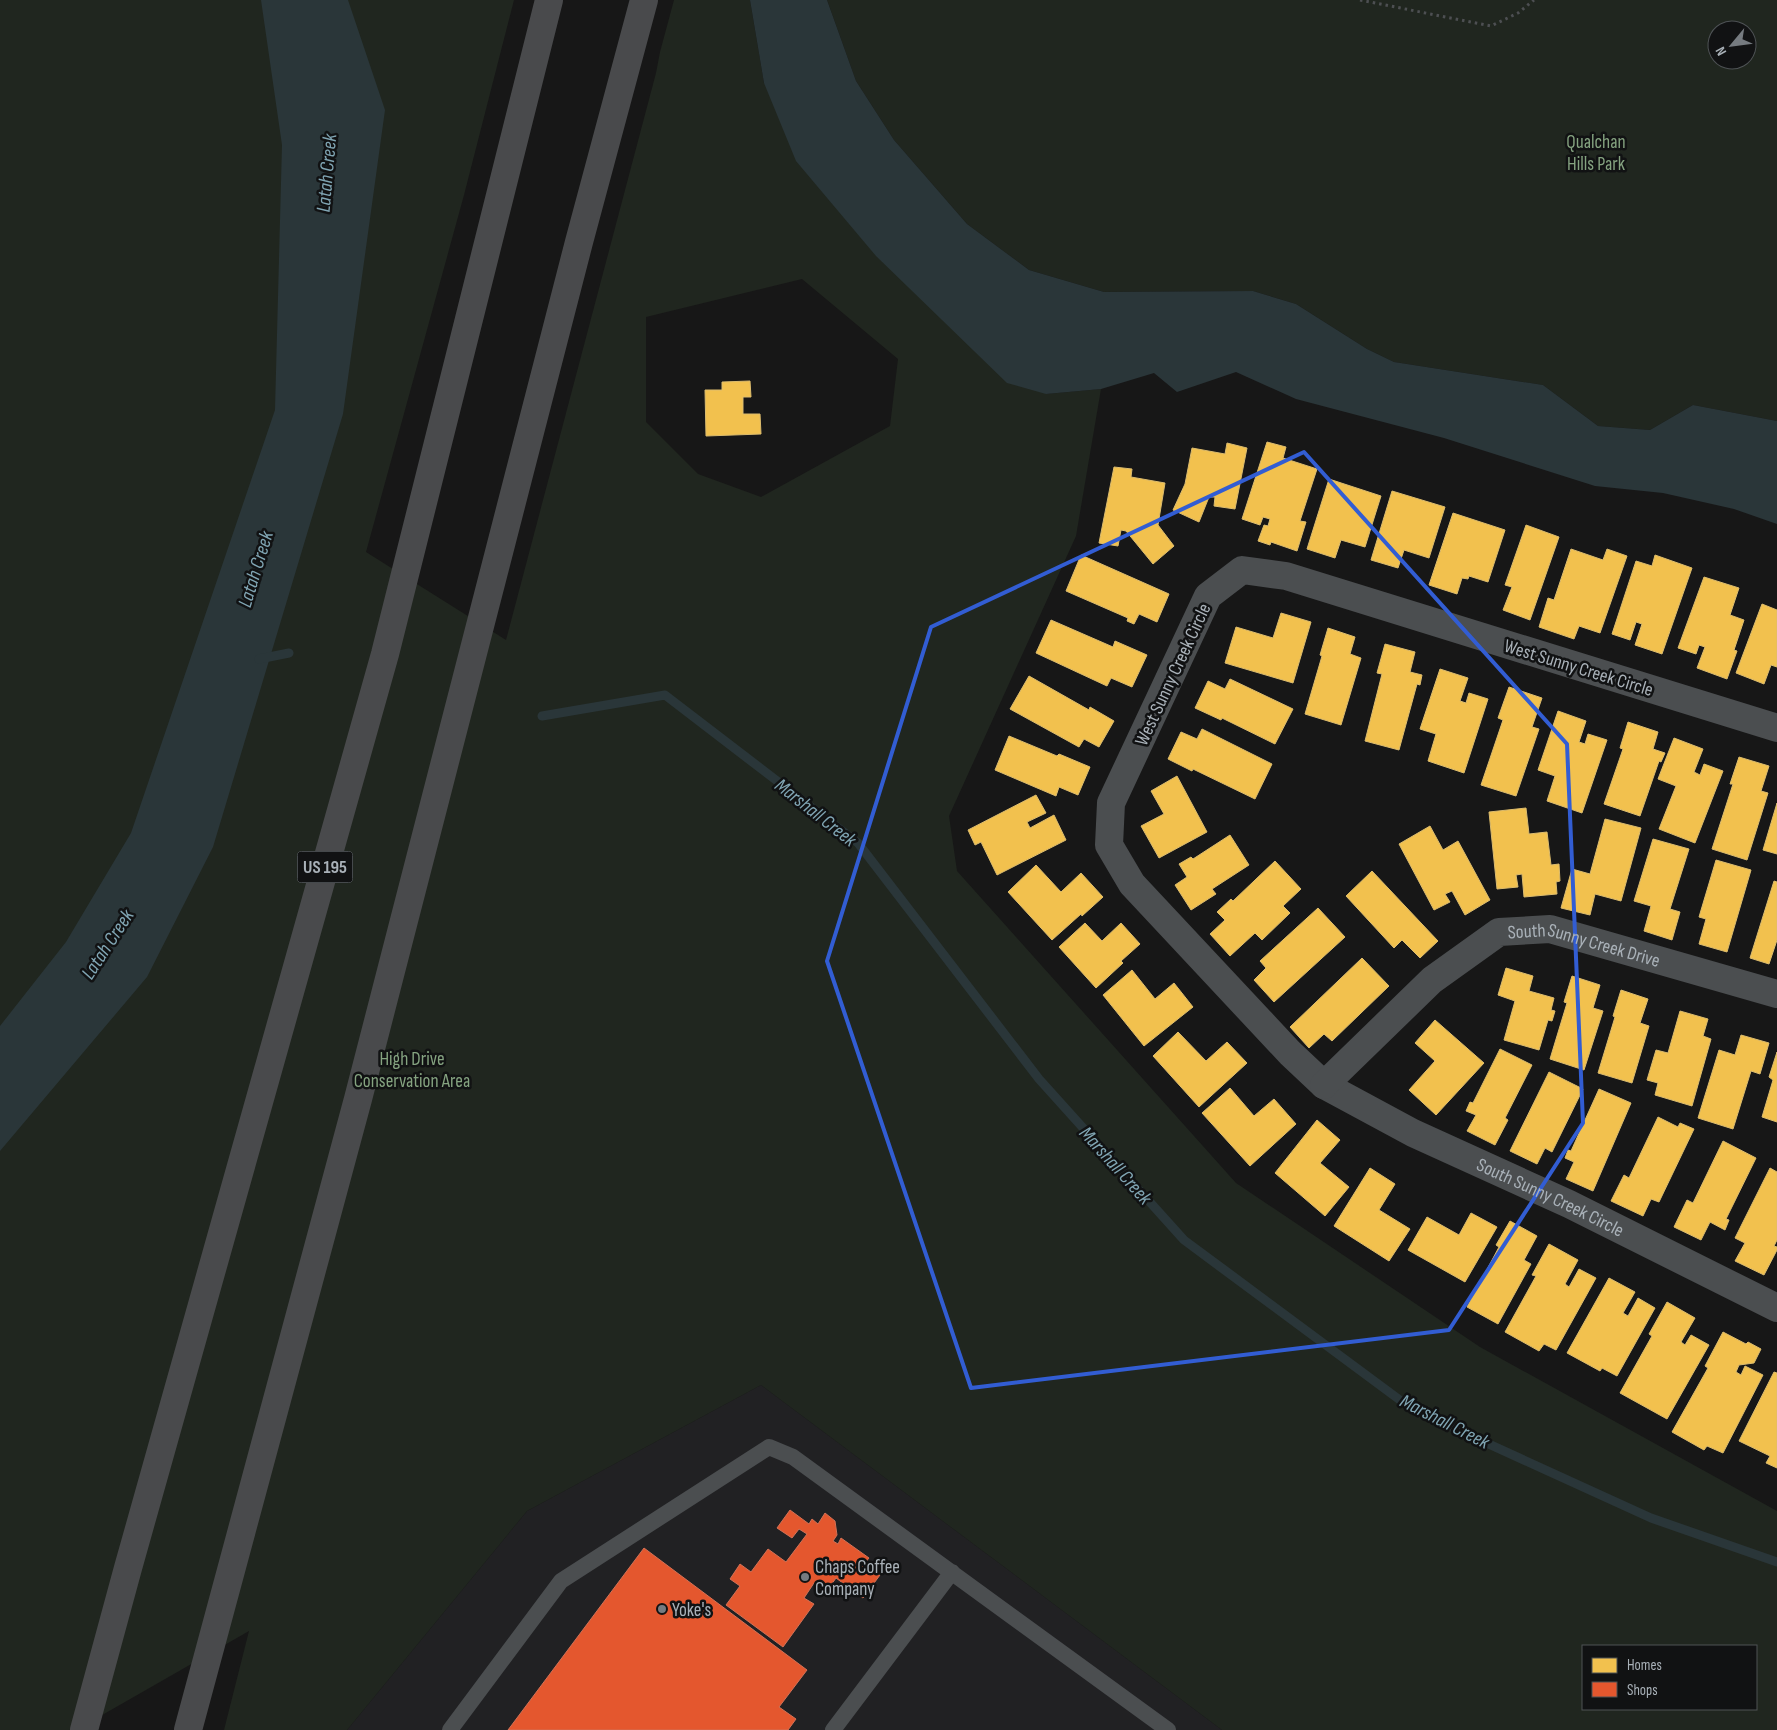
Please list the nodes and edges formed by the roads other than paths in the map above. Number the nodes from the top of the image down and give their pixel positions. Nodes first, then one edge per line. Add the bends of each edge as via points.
1 (549, 0) edge
2 (644, 0) edge
3 (1777, 728) edge
4 (1777, 994) edge
5 (1324, 1085) junction
6 (1777, 1308) edge
7 (952, 1572) junction
8 (84, 1730) edge
9 (188, 1730) edge
10 (450, 1730) edge
11 (833, 1730) edge
12 (1168, 1730) edge

1 - 8 highway, US 195 via 385,654
2 - 9 highway via 358,1099
3 - 5 street, West Sunny Creek Circle via 1286,576 1242,570 1208,596 1111,803 1109,844 1132,884
4 - 5 street, South Sunny Creek Drive via 1550,930 1499,932 1432,980
5 - 6 street, South Sunny Creek Circle via 1413,1133 1569,1204
7 - 10 lane via 793,1457 769,1446 562,1581
7 - 11 lane
7 - 12 lane

